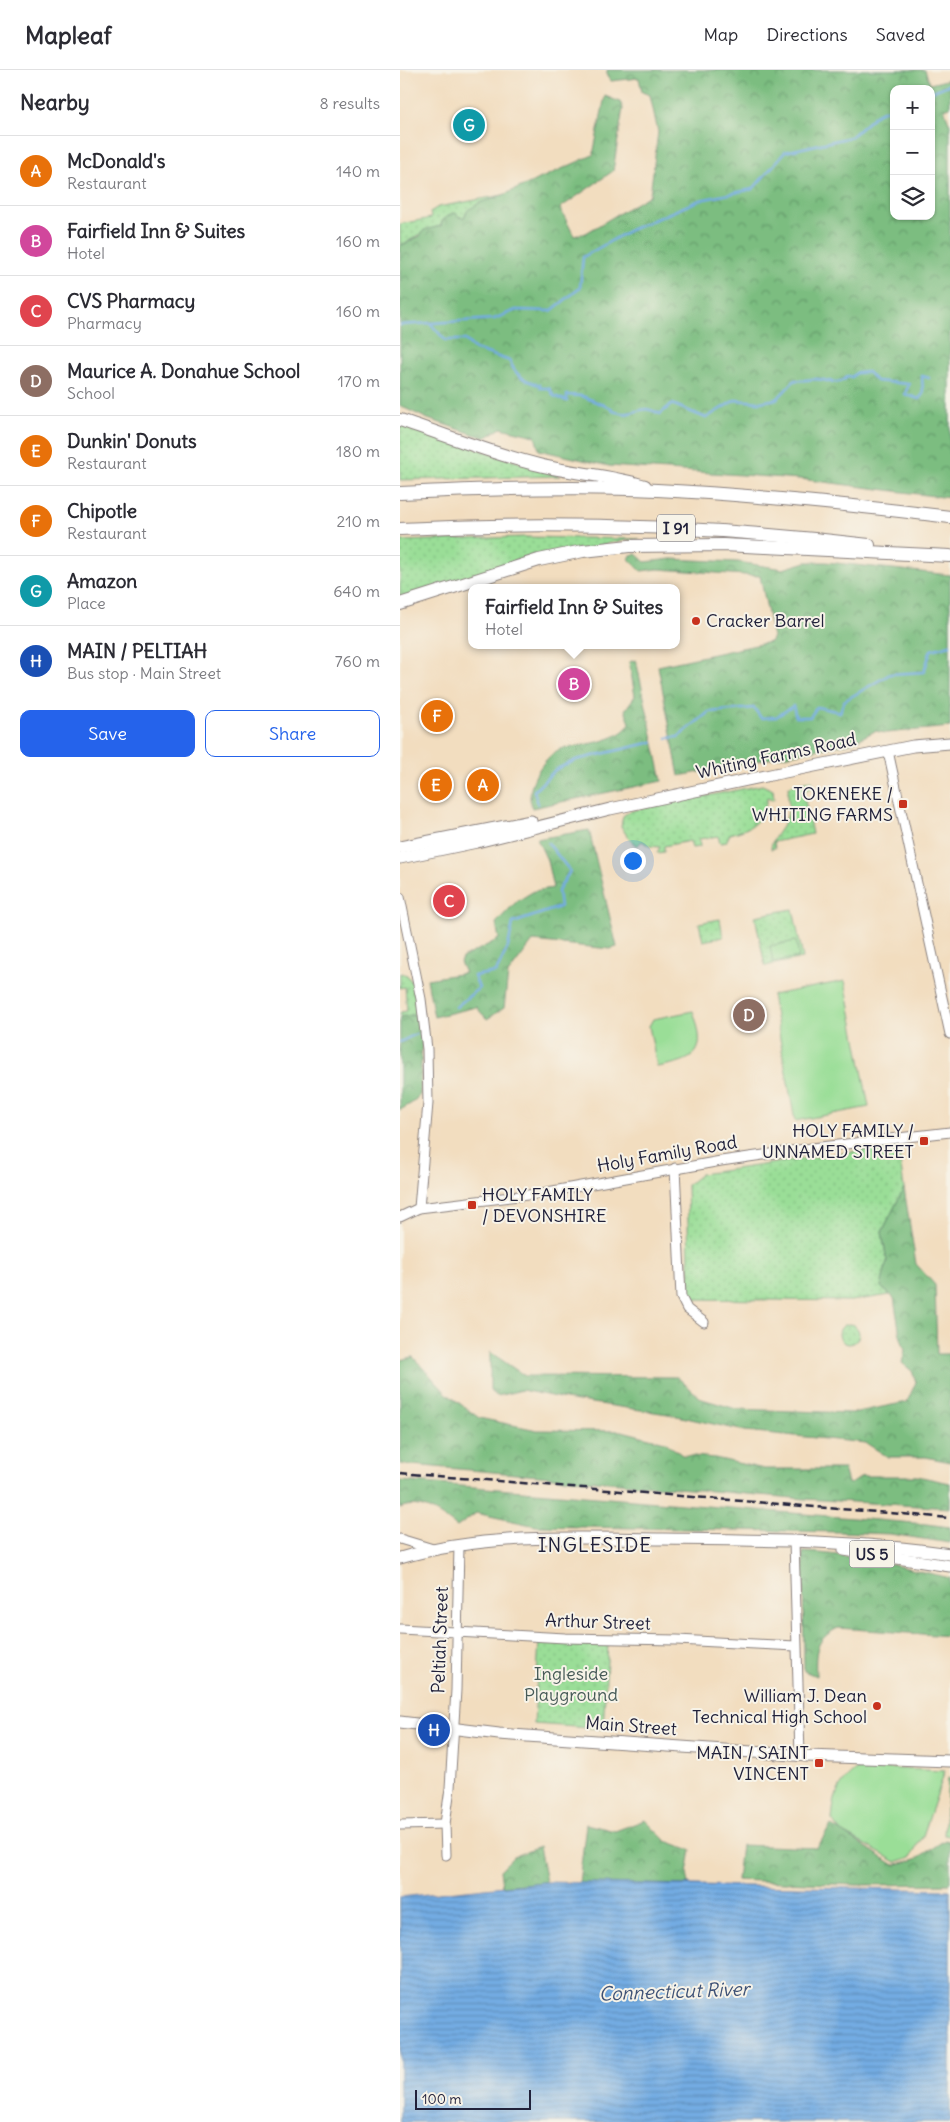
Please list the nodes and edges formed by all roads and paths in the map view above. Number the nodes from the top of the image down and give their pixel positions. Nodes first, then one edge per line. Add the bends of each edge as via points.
1 (400, 420) edge
2 (657, 490) junction
3 (400, 493) edge
4 (950, 517) edge
5 (400, 529) edge
6 (950, 555) edge
7 (401, 604) edge
8 (950, 742) edge
9 (888, 751) junction
10 (610, 809) junction
11 (400, 847) edge
12 (400, 858) edge
13 (400, 897) edge
14 (950, 1034) edge
15 (950, 1132) edge
16 (675, 1168) junction
17 (419, 1208) junction
18 (400, 1217) edge
19 (704, 1322) dead end
20 (400, 1539) edge
21 (794, 1540) junction
22 (459, 1545) junction
23 (434, 1550) junction
24 (950, 1554) edge
25 (400, 1558) edge
26 (950, 1566) edge
27 (400, 1629) edge
28 (458, 1632) junction
29 (796, 1646) junction
30 (400, 1722) edge
31 (453, 1729) junction
32 (800, 1756) junction
33 (950, 1761) edge
34 (445, 1824) junction
35 (400, 1825) edge
36 (446, 1855) dead end

1 - 2 highway via 522,461 623,479
2 - 3 highway, I 91 via 517,489
2 - 4 highway, I 91 via 846,504
5 - 6 highway, I 91 via 547,525 691,529 806,538
6 - 7 highway via 662,544 620,546 539,560
8 - 9 main road, Whiting Farms Road
9 - 10 main road, Whiting Farms Road
9 - 14 street
10 - 11 main road, Whiting Farms Road via 535,820
10 - 12 main road, Whiting Farms Road
13 - 17 street via 421,998 427,1049 427,1119
15 - 16 street, Holy Family Road
16 - 17 street, Holy Family Road via 526,1195
16 - 19 street via 681,1297 687,1309
17 - 18 street, Holy Family Road
20 - 23 street
21 - 22 main road, US 5 via 565,1538
21 - 24 main road, US 5 via 898,1546
21 - 26 main road, US 5
21 - 29 street
22 - 23 main road, US 5
22 - 28 street, Peltiah Street
23 - 25 main road, US 5
27 - 28 street, Arthur Street
28 - 29 street, Arthur Street
28 - 31 street, Peltiah Street
29 - 32 street
30 - 31 main road, Main Street
31 - 32 main road, Main Street
31 - 34 street, Peltiah Street
32 - 33 main road, Main Street
34 - 35 street
34 - 36 street, Peltiah Street

